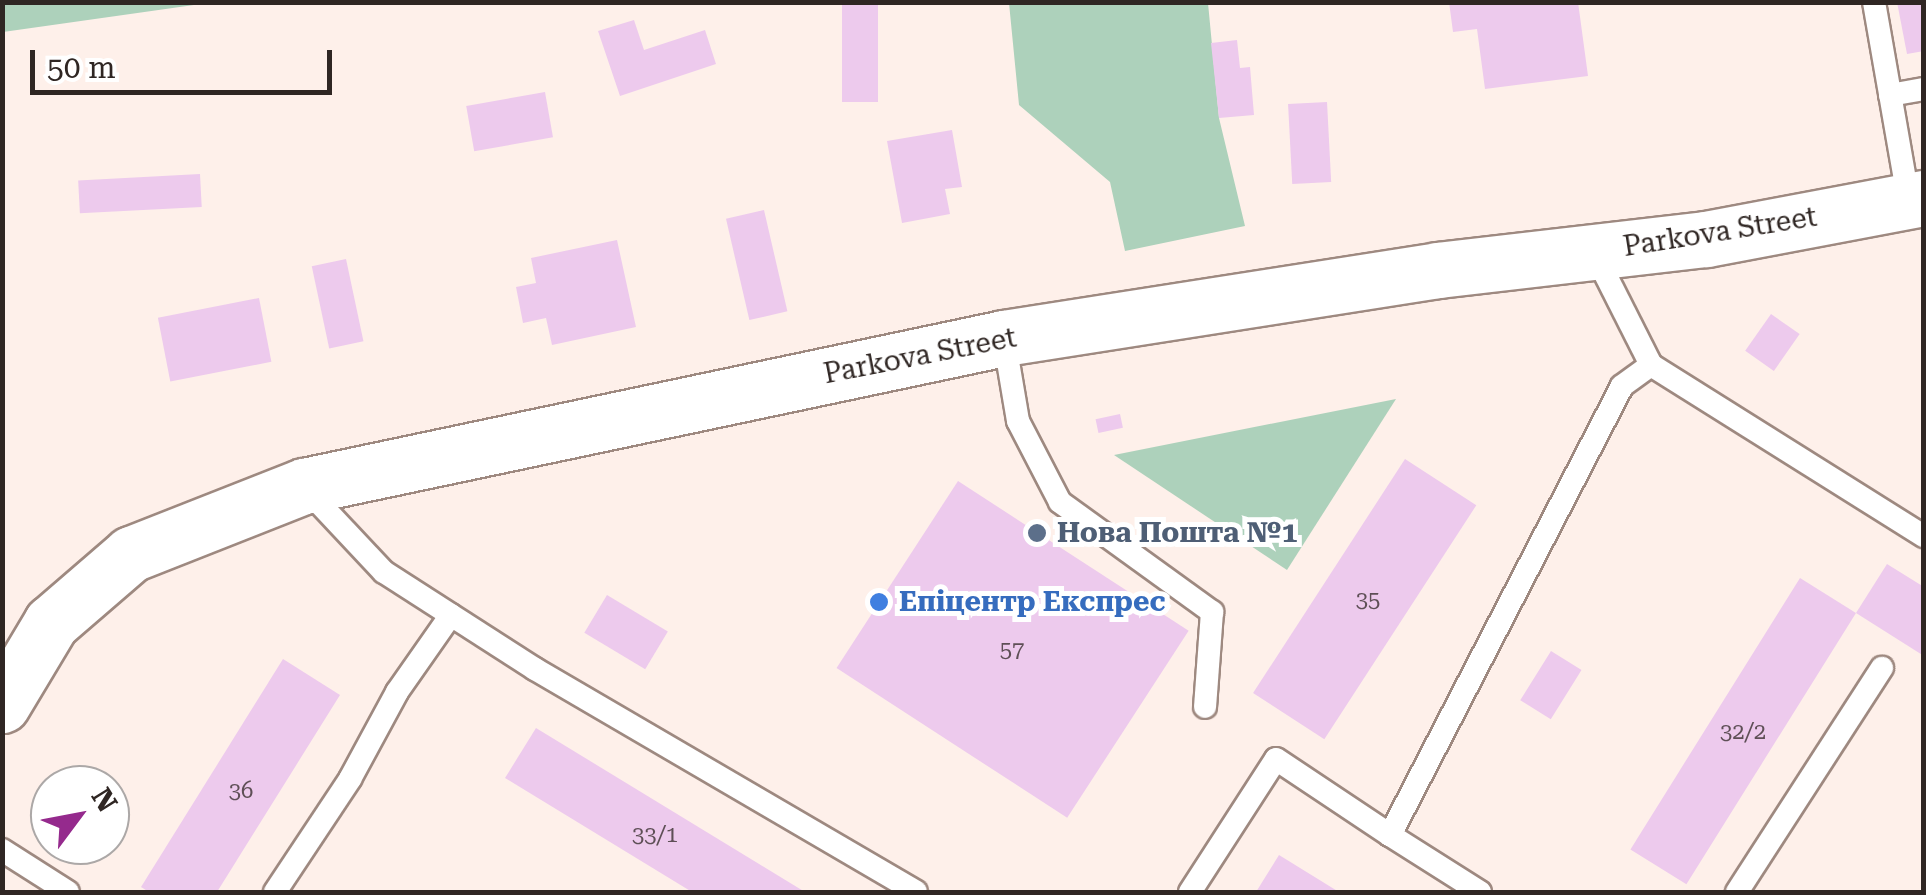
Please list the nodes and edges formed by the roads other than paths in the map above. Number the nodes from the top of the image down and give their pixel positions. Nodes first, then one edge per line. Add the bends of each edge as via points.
1 (1874, 2) edge
2 (1924, 89) edge
3 (1890, 96) junction
4 (1914, 189) edge
5 (1594, 251) junction
6 (1004, 338) junction
7 (1651, 365) junction
8 (304, 486) junction
9 (1924, 536) edge
10 (451, 614) junction
11 (1882, 668) dead end
12 (2, 705) edge
13 (1205, 707) dead end
14 (1390, 835) junction
15 (2, 850) edge
16 (68, 892) edge
17 (275, 892) edge
18 (916, 892) edge
19 (1190, 892) edge
20 (1480, 892) edge
21 (1736, 892) edge

1 - 3 lane
2 - 3 lane
3 - 4 lane
4 - 5 street, Parkova Street via 1706,239
5 - 6 street, Parkova Street
5 - 7 lane
6 - 8 street, Parkova Street
6 - 13 lane via 1018,420 1060,502 1212,612
7 - 9 lane
7 - 14 lane via 1622,386
8 - 10 lane via 384,572
8 - 12 street, Parkova Street via 132,554 51,623
10 - 17 lane
10 - 18 lane
11 - 21 lane
14 - 19 lane via 1276,760
14 - 20 lane
15 - 16 lane

